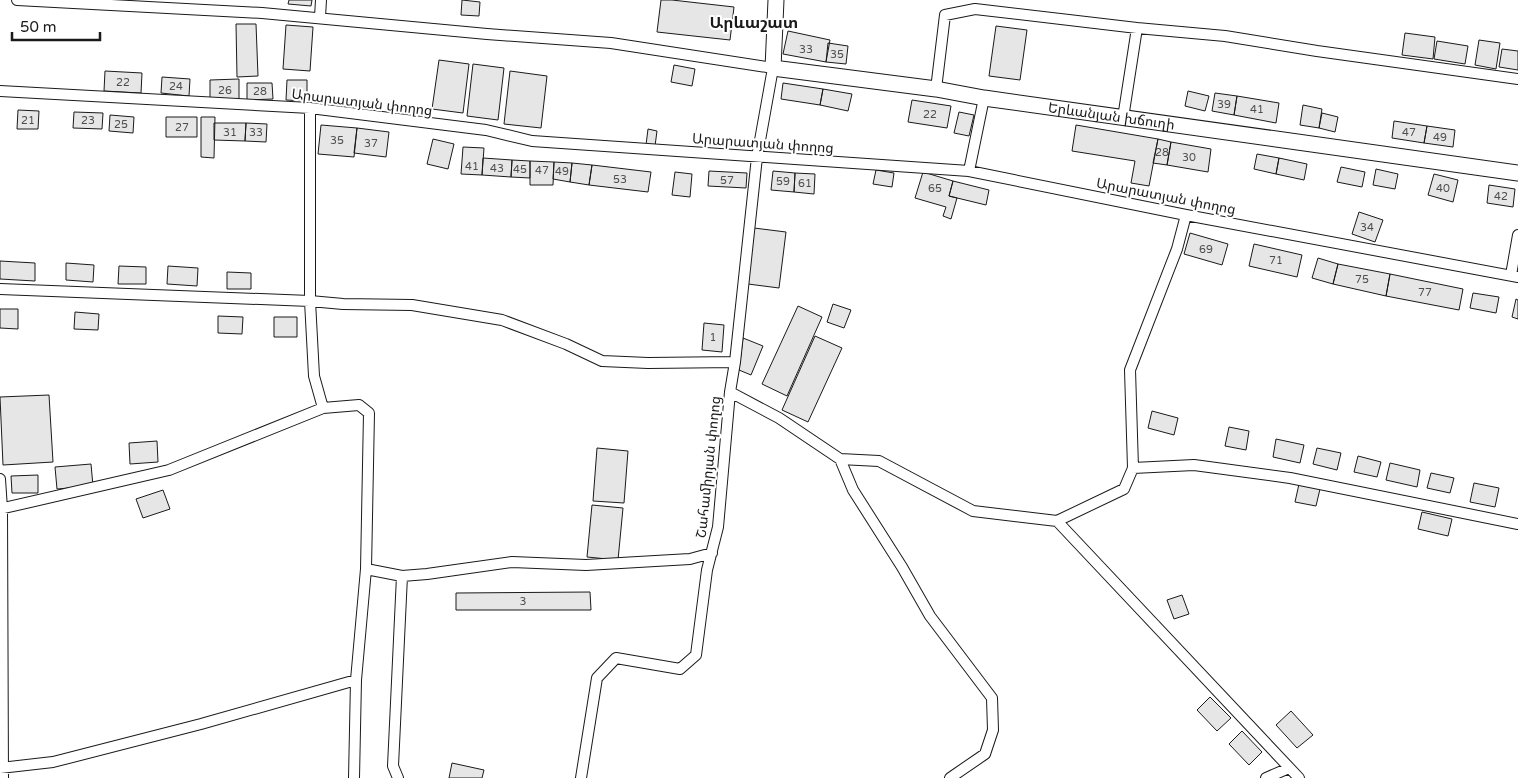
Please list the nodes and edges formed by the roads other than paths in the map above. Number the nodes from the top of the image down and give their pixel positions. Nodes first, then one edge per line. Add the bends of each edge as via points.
1 (17, 0) edge
2 (321, 0) edge
3 (776, 0) edge
4 (320, 17) junction
5 (1137, 28) junction
6 (773, 68) junction
7 (1518, 79) edge
8 (936, 89) junction
9 (0, 91) edge
10 (984, 98) junction
11 (310, 108) junction
12 (1123, 118) junction
13 (757, 157) junction
14 (969, 171) junction
15 (1518, 173) edge
16 (1186, 215) junction
17 (1518, 236) edge
18 (1514, 276) edge
19 (0, 289) edge
20 (310, 301) junction
21 (735, 362) junction
22 (730, 392) junction
23 (323, 408) junction
24 (840, 459) junction
25 (1133, 468) junction
26 (0, 479) edge
27 (1, 509) edge
28 (1057, 521) junction
29 (1518, 524) edge
30 (712, 553) junction
31 (366, 569) junction
32 (402, 576) junction
33 (356, 680) junction
34 (1289, 768) junction
35 (2, 772) edge
36 (354, 778) edge
37 (398, 778) edge
38 (581, 778) edge
39 (950, 778) edge
40 (1266, 778) edge
41 (1299, 778) edge

1 - 4 street
2 - 4 street
3 - 6 main road
4 - 6 street via 611,43
5 - 7 street via 1226,36
5 - 8 street via 975,9 945,15
5 - 12 street
6 - 8 main road, Երևանյան խճուղի
6 - 13 street, Շահամիրյան փողոց
8 - 10 main road, Երևանյան խճուղի
9 - 11 street, Արարատյան փողոց
10 - 12 main road, Երևանյան խճուղի
10 - 14 street
11 - 13 street, Արարատյան փողոց via 486,130 532,141
11 - 20 street
12 - 15 main road, Երևանյան խճուղի
13 - 14 street, Արարատյան փողոց
13 - 21 street, Շահամիրյան փողոց
14 - 16 street, Արարատյան փողոց
16 - 18 street, Արարատյան փողոց
16 - 25 street via 1177,249 1130,370
17 - 18 street
19 - 20 street
20 - 21 street via 412,305 502,320 602,361
20 - 23 street via 314,376
21 - 22 street, Շահամիրյան փողոց
22 - 24 street via 779,418
22 - 30 street, Շահամիրյան փողոց via 718,527
23 - 27 street via 169,470
23 - 31 street via 359,406 369,413
24 - 28 street via 879,461 973,511
24 - 39 street via 854,490 930,616 992,698 993,730 985,754
25 - 28 street via 1124,489
25 - 29 street via 1194,465 1290,478
26 - 27 street
27 - 35 street
28 - 34 street
30 - 32 street via 690,559 586,565 512,562
30 - 38 street, Շահամիրյան փողոց via 696,655 680,669 616,658 597,678
31 - 32 street
31 - 33 street
32 - 37 street via 393,766
33 - 35 street via 201,724
33 - 36 street
34 - 40 street
34 - 41 street

